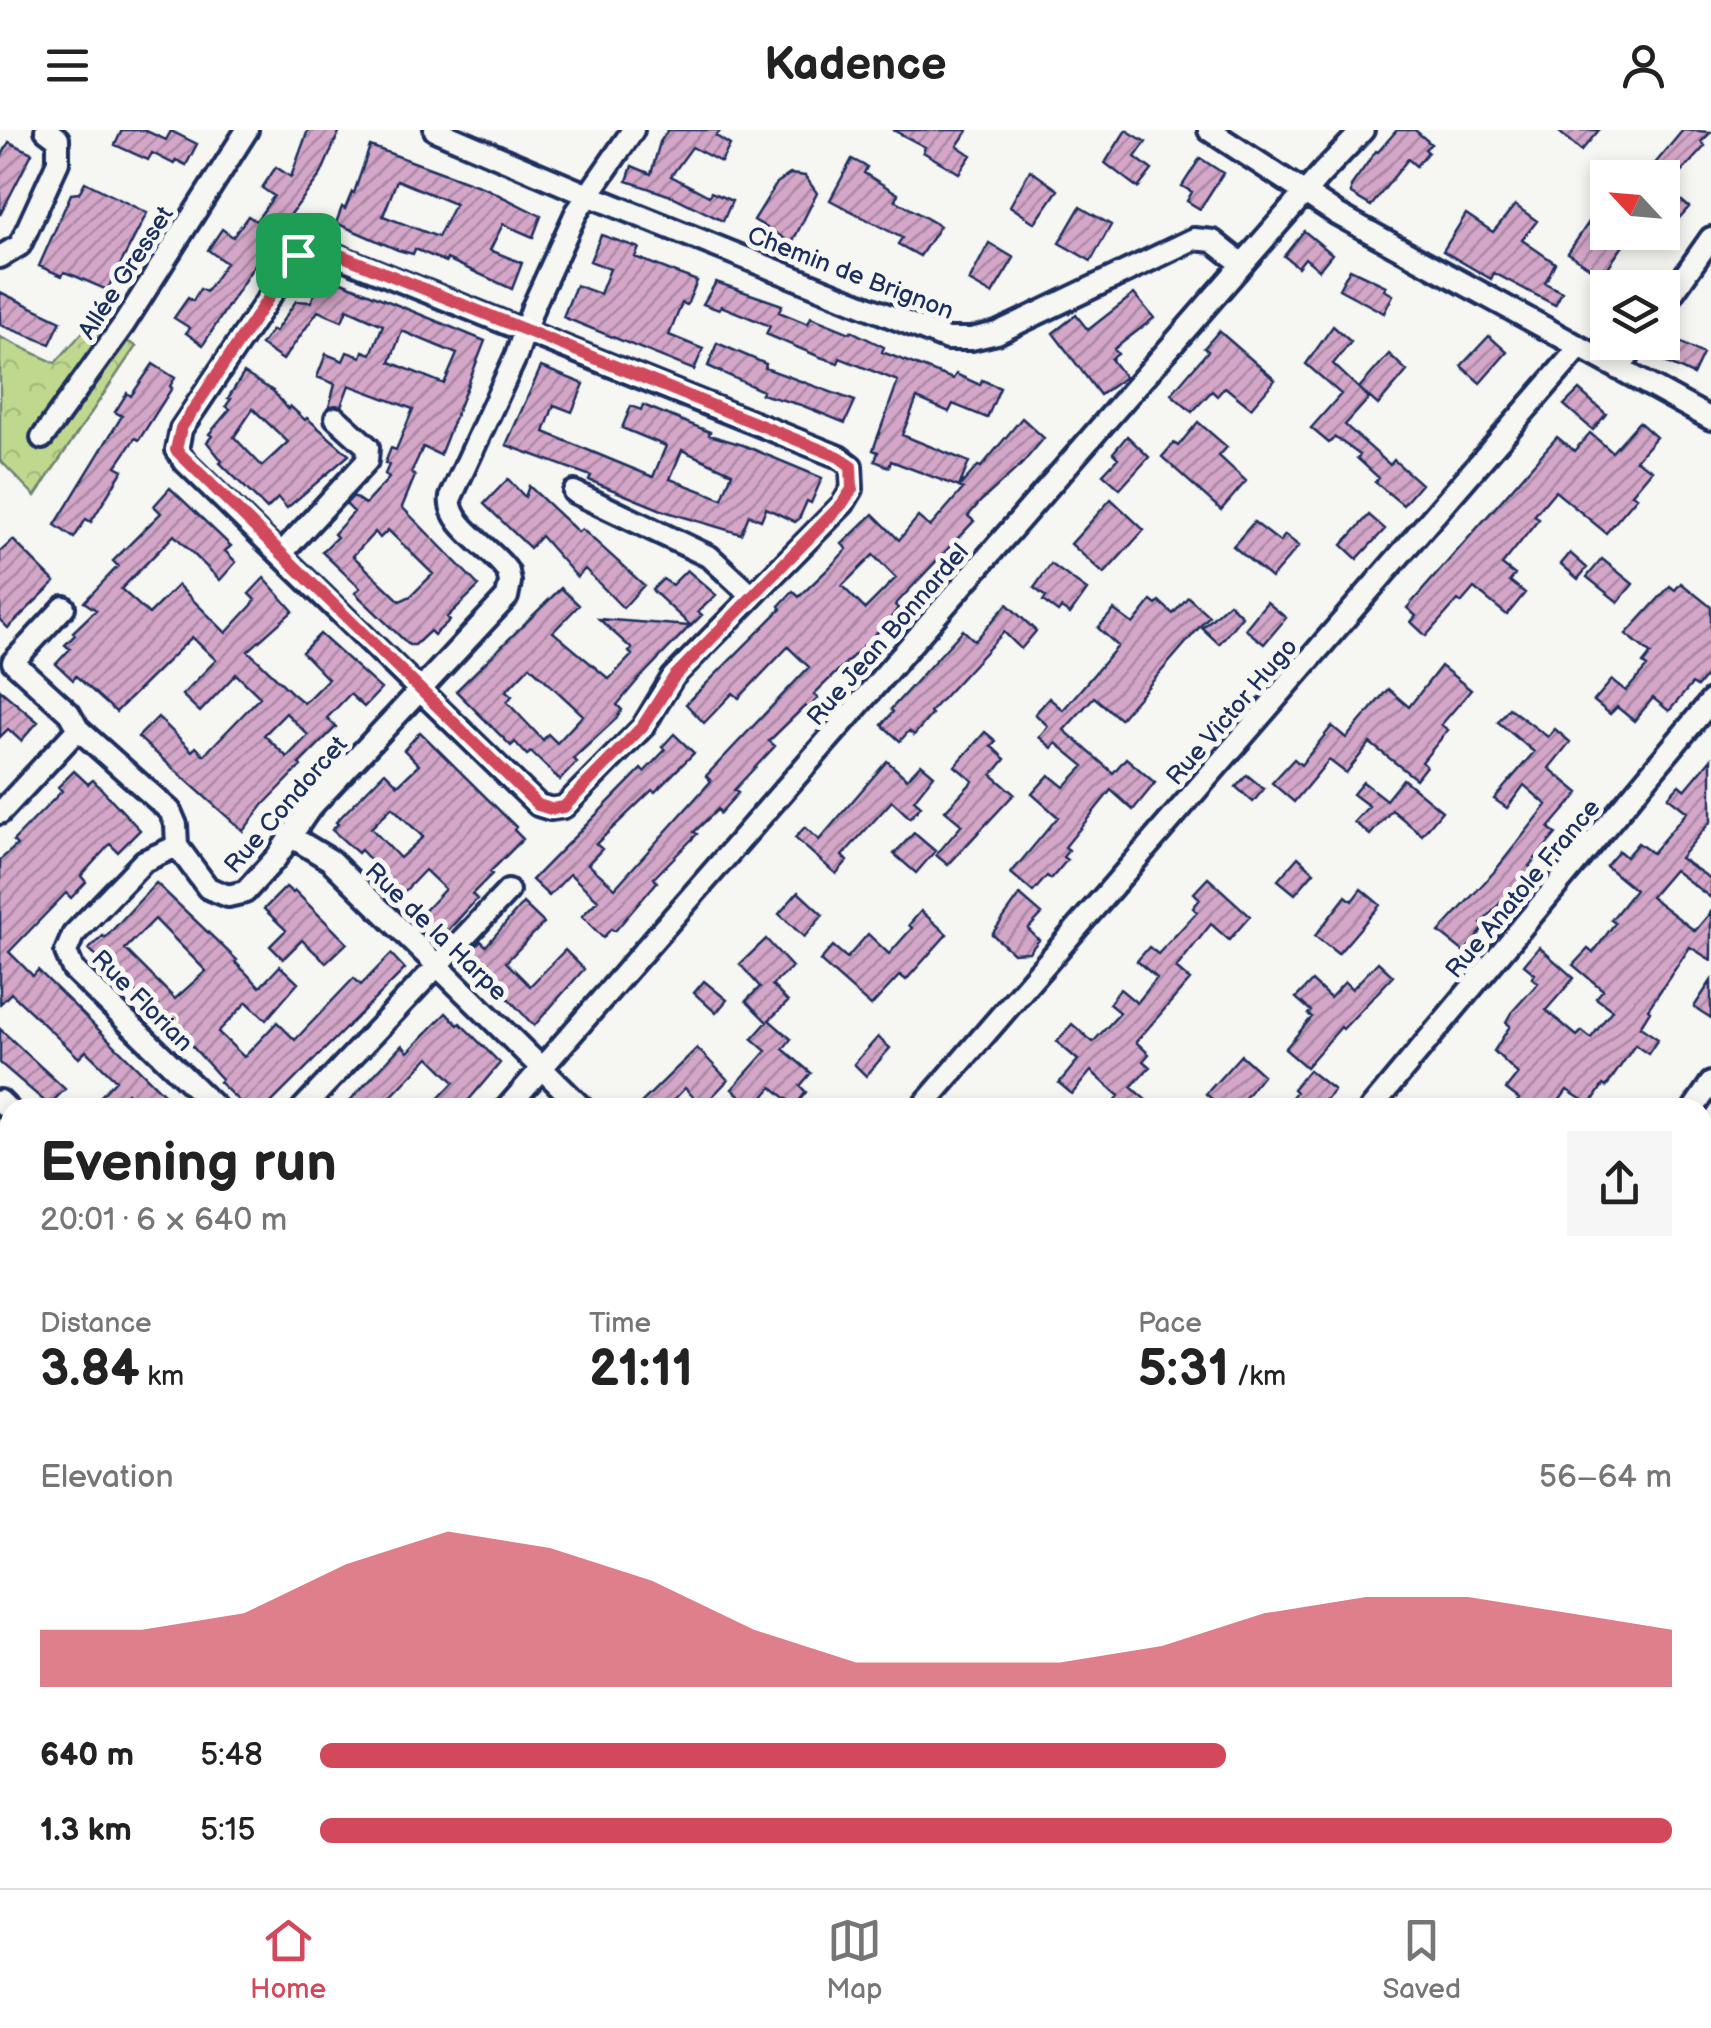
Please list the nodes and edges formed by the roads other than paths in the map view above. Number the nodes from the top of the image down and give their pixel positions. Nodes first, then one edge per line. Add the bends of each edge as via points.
1 (46, 130) edge
2 (247, 130) edge
3 (435, 130) edge
4 (632, 130) edge
5 (1208, 130) edge
6 (1363, 130) edge
7 (1304, 193) junction
8 (588, 195) junction
9 (1711, 238) edge
10 (0, 256) edge
11 (1242, 264) junction
12 (1680, 282) edge
13 (525, 331) junction
14 (1579, 348) junction
15 (1626, 360) edge
16 (1620, 369) junction
17 (336, 418) dead end
18 (1711, 419) edge
19 (42, 438) dead end
20 (574, 492) dead end
21 (281, 554) junction
22 (752, 596) junction
23 (64, 607) dead end
24 (421, 690) junction
25 (1711, 701) edge
26 (78, 729) junction
27 (0, 814) edge
28 (292, 837) junction
29 (177, 846) junction
30 (508, 891) dead end
31 (437, 968) junction
32 (542, 1067) junction
33 (206, 1098) edge
34 (313, 1098) edge
35 (516, 1098) edge
36 (572, 1098) edge
37 (930, 1098) edge
38 (1379, 1098) edge

1 - 10 street via 58,139 58,162 20,245
2 - 19 street, Allée Gresset via 124,324
3 - 8 street, Chemin de Brignon
4 - 8 street, Rue Condorcet
5 - 7 street
6 - 7 street, Rue Jean Bonnardel
7 - 11 street, Rue Jean Bonnardel
7 - 14 street
8 - 11 street, Chemin de Brignon via 947,338 997,333 1194,239 1213,241
8 - 13 street, Rue Condorcet
9 - 12 street
11 - 32 street, Rue Jean Bonnardel
13 - 21 street via 328,250 298,255 176,443 185,462
13 - 22 street via 848,462 848,496
13 - 24 street, Rue Condorcet via 449,504 504,565 510,590
14 - 16 street
14 - 37 street, Rue Victor Hugo
15 - 16 street
16 - 18 street
17 - 21 street via 368,446 367,461
20 - 22 street via 710,557
21 - 24 street
22 - 24 street via 674,677 642,727 564,807 538,805
23 - 26 street, Rue Condorcet via 13,662
24 - 28 street, Rue Condorcet via 310,808
25 - 38 street, Rue Anatole France
26 - 27 street
26 - 29 street, Rue Condorcet via 170,812
28 - 29 street, Rue Condorcet via 236,896 208,888
28 - 31 street, Rue de la Harpe via 330,860
29 - 33 street, Rue Florian via 144,861 73,936 66,952 73,969
30 - 31 street
31 - 32 street, Rue de la Harpe
31 - 34 street
32 - 35 street, Rue Jean Bonnardel
32 - 36 street, Rue de la Harpe

